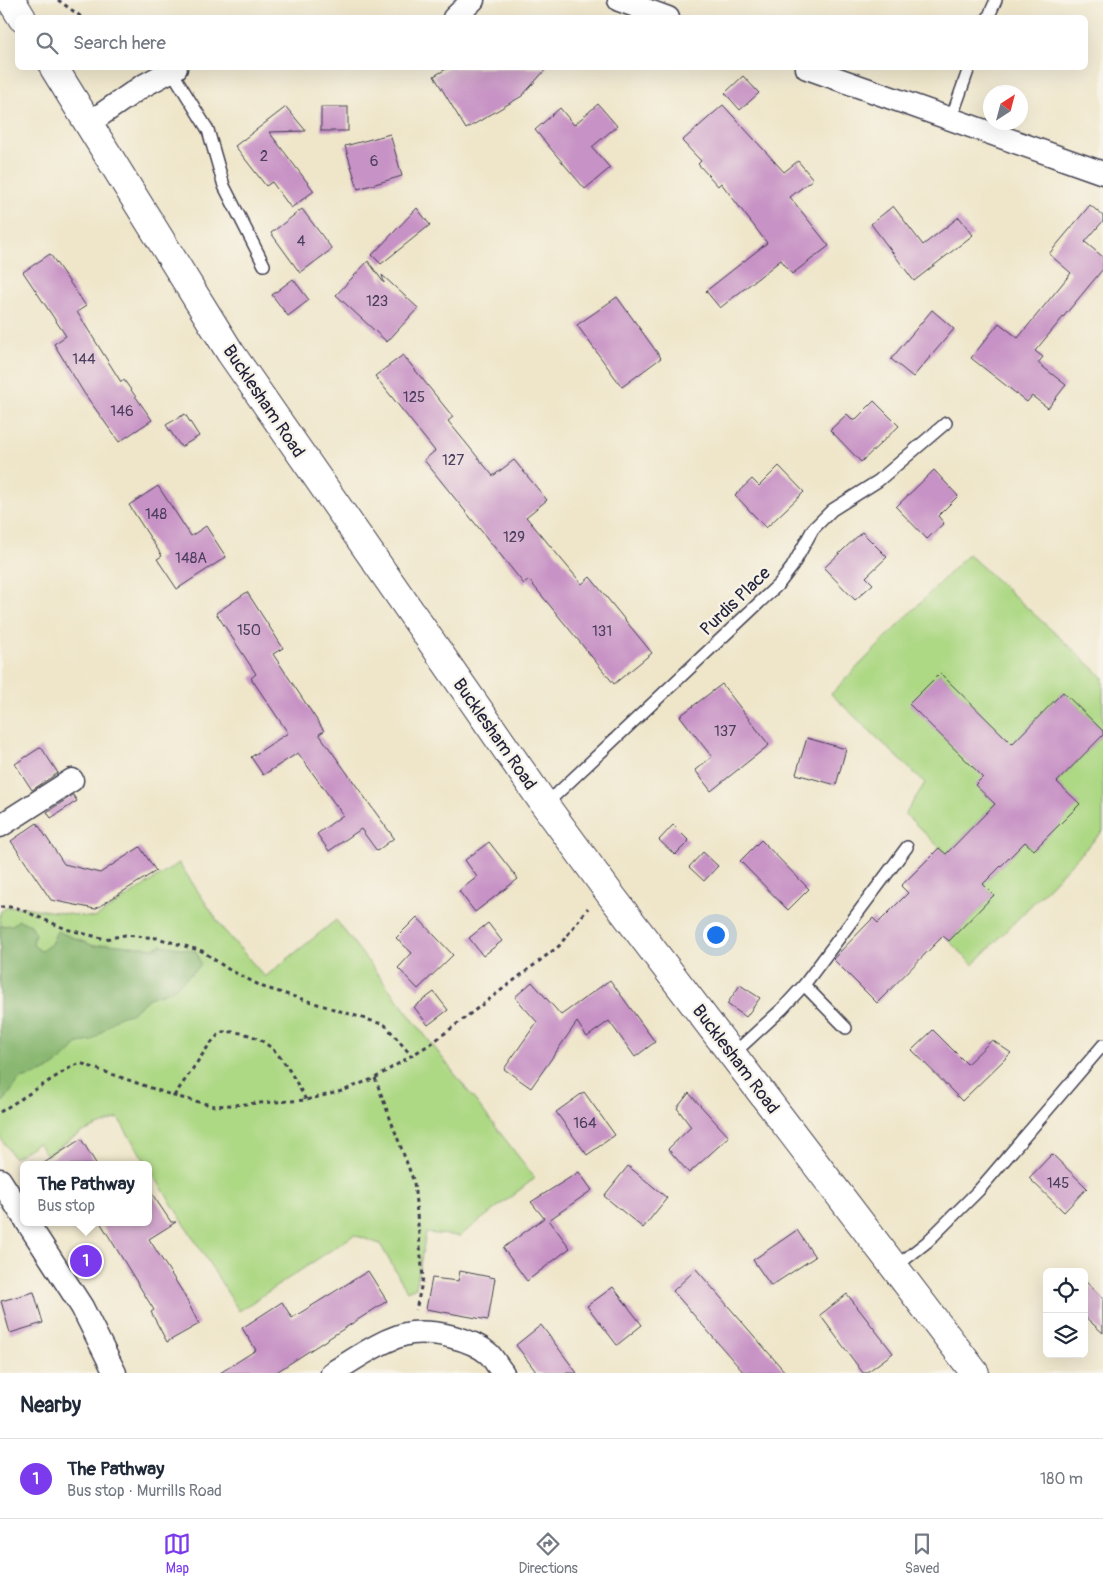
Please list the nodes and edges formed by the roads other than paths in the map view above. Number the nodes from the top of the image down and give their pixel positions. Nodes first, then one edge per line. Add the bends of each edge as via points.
1 (11, 0) edge
2 (473, 0) edge
3 (619, 0) edge
4 (996, 0) edge
5 (20, 15) edge
6 (457, 15) edge
7 (660, 15) edge
8 (989, 15) edge
9 (55, 70) edge
10 (171, 70) edge
11 (174, 70) edge
12 (813, 70) edge
13 (968, 70) edge
14 (951, 118) junction
15 (89, 123) junction
16 (1103, 173) edge
17 (264, 265) dead end
18 (946, 423) dead end
19 (72, 780) dead end
20 (545, 805) junction
21 (0, 826) edge
22 (907, 847) dead end
23 (804, 985) junction
24 (846, 1028) dead end
25 (1103, 1045) edge
26 (732, 1055) junction
27 (0, 1180) edge
28 (20, 1210) edge
29 (30, 1226) edge
30 (894, 1268) junction
31 (115, 1373) edge
32 (332, 1373) edge
33 (503, 1373) edge
34 (974, 1373) edge

1 - 5 street
2 - 6 street
3 - 7 street
4 - 8 lane
9 - 15 street, Bucklesham Road
10 - 15 street
11 - 17 lane via 208,130 224,186
12 - 14 street
13 - 14 lane
14 - 16 street
15 - 20 street, Bucklesham Road via 230,352
18 - 20 lane, Purdis Place via 878,481 832,510 813,529 779,584
19 - 21 street
20 - 26 street, Bucklesham Road
22 - 23 lane
23 - 24 lane
23 - 26 lane
25 - 30 lane via 979,1190 927,1242
26 - 30 street, Bucklesham Road
27 - 28 street
29 - 31 street via 82,1307
30 - 34 street, Bucklesham Road
32 - 33 street via 374,1347 411,1333 441,1335 468,1342 489,1354

